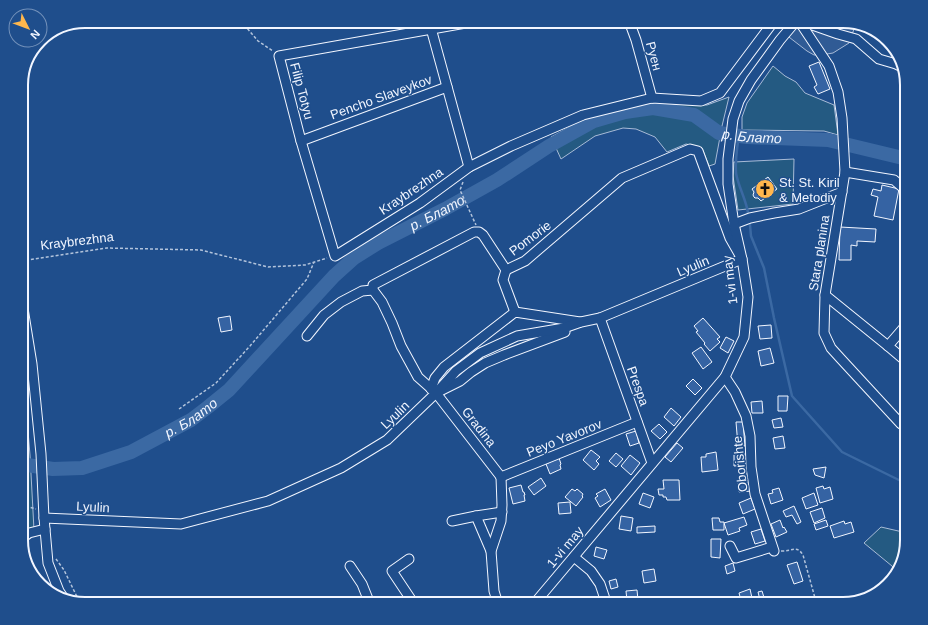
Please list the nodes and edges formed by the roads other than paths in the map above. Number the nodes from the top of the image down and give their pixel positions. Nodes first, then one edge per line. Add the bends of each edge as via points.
1 (416, 28) edge
2 (432, 28) edge
3 (632, 28) edge
4 (769, 28) edge
5 (792, 28) edge
6 (804, 28) edge
7 (820, 28) edge
8 (896, 62) edge
9 (447, 87) junction
10 (652, 98) junction
11 (301, 141) junction
12 (469, 167) junction
13 (845, 172) junction
14 (900, 185) edge
15 (842, 192) junction
16 (734, 224) junction
17 (335, 256) joint
18 (742, 259) junction
19 (506, 270) junction
20 (372, 290) junction
21 (825, 295) junction
22 (515, 312) junction
23 (595, 319) junction
24 (581, 322) junction
25 (900, 332) edge
26 (307, 336) dead end
27 (28, 339) edge
28 (888, 346) junction
29 (900, 356) edge
30 (725, 377) junction
31 (433, 391) junction
32 (637, 422) junction
33 (900, 423) edge
34 (652, 464) junction
35 (501, 477) junction
36 (44, 512) junction
37 (502, 512) junction
38 (476, 516) junction
39 (452, 521) dead end
40 (45, 529) junction
41 (28, 534) edge
42 (730, 546) dead end
43 (491, 551) junction
44 (574, 557) junction
45 (409, 560) dead end
46 (350, 566) dead end
47 (59, 590) edge
48 (367, 597) edge
49 (409, 597) edge
50 (496, 597) edge
51 (540, 597) edge
52 (604, 597) edge

1 - 11 street, Filip Totyu via 279,56
2 - 9 street
3 - 10 street, Руен
4 - 10 street, Kraybrezhna via 720,92 702,101
5 - 16 street, 1-vi may via 751,80 739,100 733,119 728,184
6 - 13 street, Stara planina via 829,66 838,92
7 - 8 street via 856,39 880,59
9 - 11 street, Pencho Slaveykov
9 - 12 street
10 - 12 street, Kraybrezhna via 583,115
11 - 17 street, Filip Totyu
12 - 17 street, Kraybrezhna via 420,203
13 - 14 street via 894,180
13 - 15 street, Stara planina
15 - 16 street via 799,209 750,218
15 - 21 street, Stara planina
16 - 18 street, 1-vi may
18 - 19 street, Pomorie via 730,238 698,151 690,149 622,178 525,261
18 - 23 street, Lyulin
18 - 30 street, 1-vi may via 748,297 744,337
19 - 20 street, Pomorie via 483,235 474,232 373,285
19 - 22 street via 503,280
20 - 26 street via 362,291 341,302 324,315
20 - 31 street via 382,302 418,377
21 - 28 street
21 - 33 street, Stara planina via 824,333 831,348
22 - 24 street
22 - 31 street via 444,367 435,378
23 - 24 street, Lyulin
23 - 31 street via 485,363 460,381
23 - 32 street, Prespa
24 - 31 street, Lyulin via 564,328 517,336 480,353
25 - 28 street
27 - 36 street via 41,454
28 - 29 street
30 - 34 street, 1-vi may
30 - 42 street, Oborishte via 746,416 755,494 773,549 736,558
31 - 35 street, Gradina
31 - 36 street, Lyulin via 387,440 341,468 268,501 181,524
32 - 34 street, Prespa
32 - 35 street, Peyo Yavorov
34 - 44 street, 1-vi may
35 - 37 street
36 - 40 street
37 - 38 street
37 - 43 street
38 - 39 street
38 - 43 street
40 - 41 street
40 - 47 street via 48,563
43 - 50 street
44 - 51 street, 1-vi may
44 - 52 street via 591,571 600,584
45 - 49 street via 392,571
46 - 48 street

